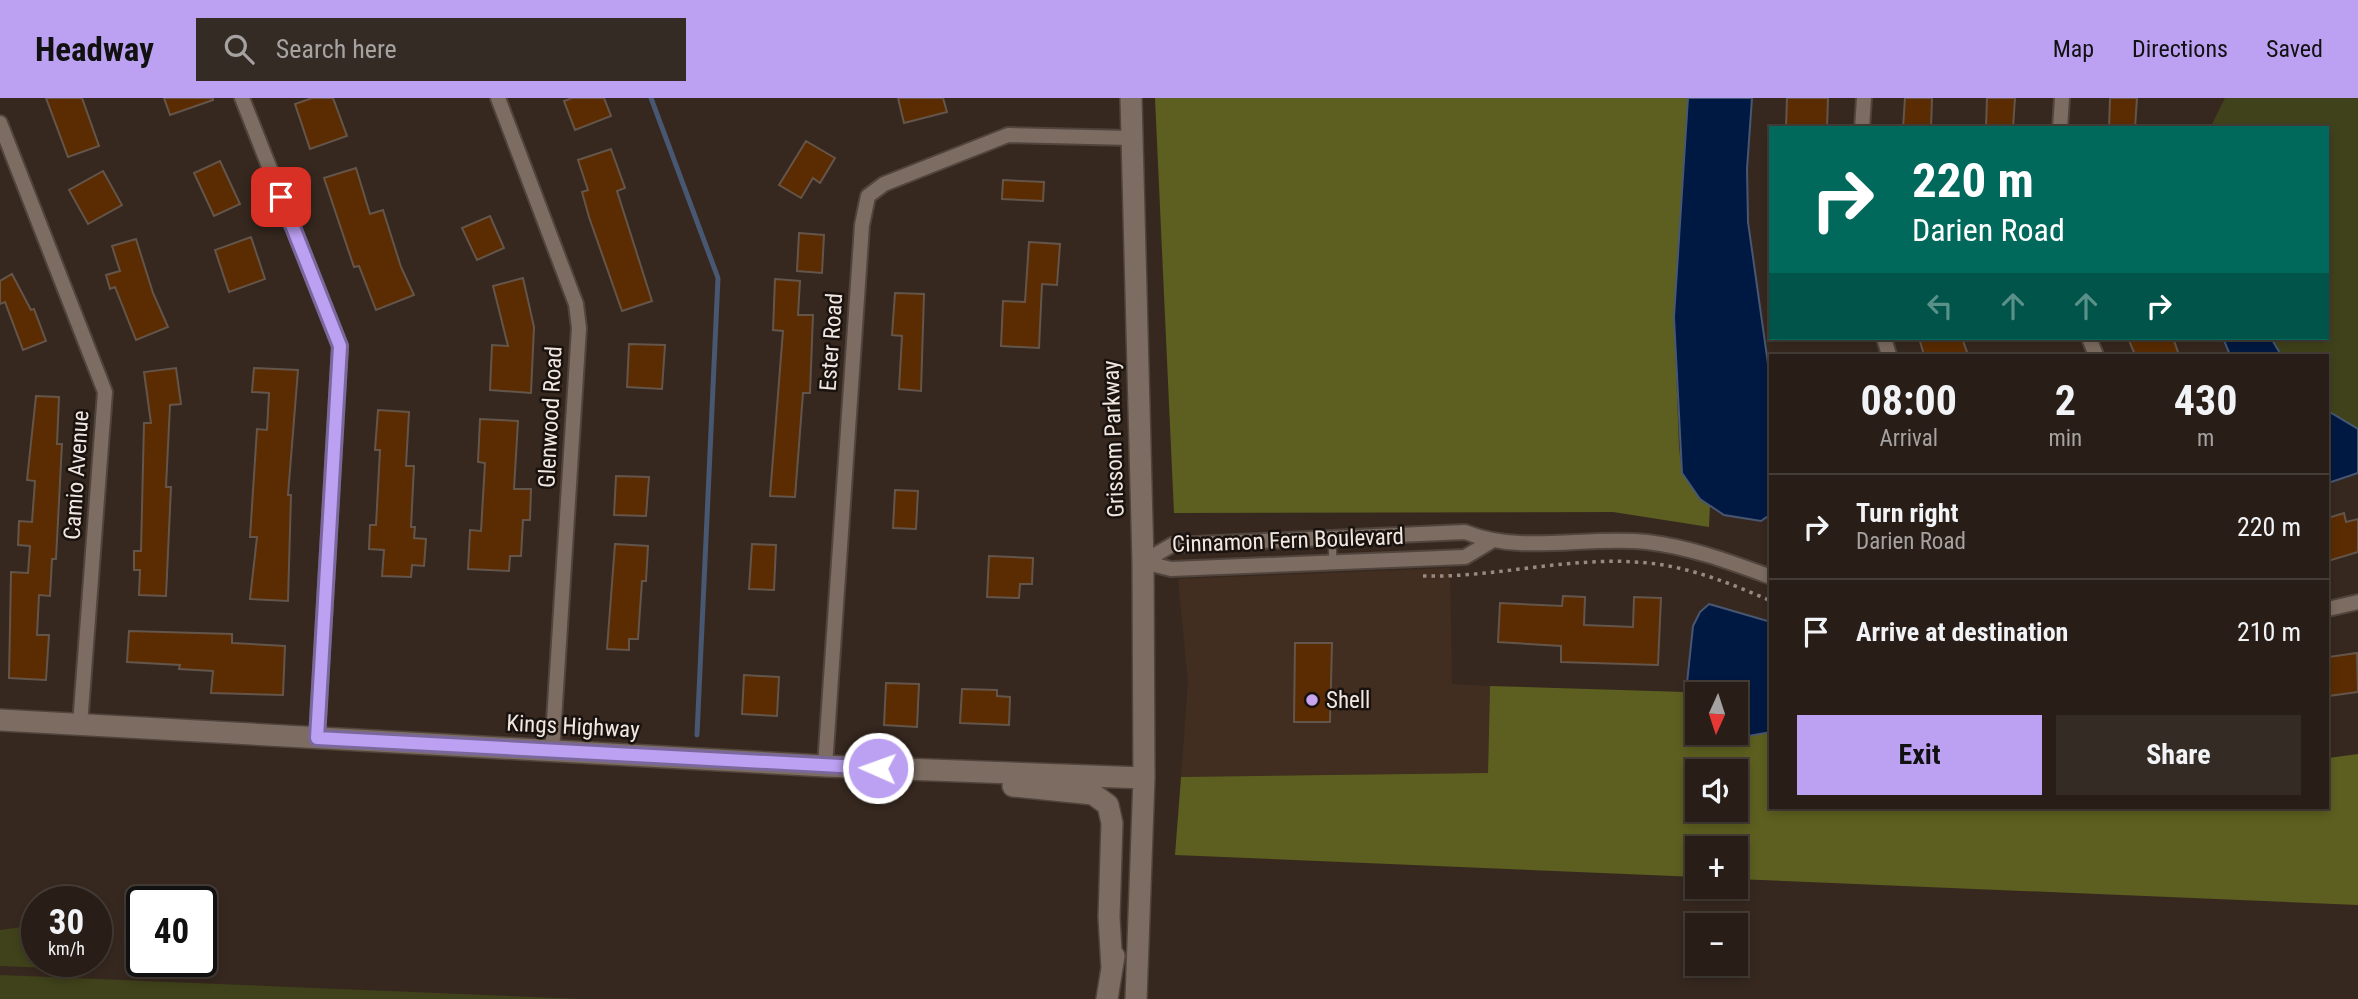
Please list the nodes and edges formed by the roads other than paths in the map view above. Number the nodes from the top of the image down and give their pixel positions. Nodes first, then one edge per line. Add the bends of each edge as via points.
1 (243, 98) edge
2 (498, 98) edge
3 (1132, 98) edge
4 (1864, 98) edge
5 (2062, 98) edge
6 (0, 123) edge
7 (1863, 126) edge
8 (2060, 126) edge
9 (1130, 138) junction
10 (1332, 538) junction
11 (1490, 542) junction
12 (1143, 562) junction
13 (1333, 563) junction
14 (1769, 576) edge
15 (2358, 602) edge
16 (2329, 609) edge
17 (0, 720) edge
18 (80, 725) junction
19 (317, 738) junction
20 (552, 751) junction
21 (825, 766) junction
22 (957, 771) junction
23 (1144, 778) junction
24 (1112, 968) junction
25 (1107, 999) edge
26 (1136, 999) edge

1 - 19 street via 340,346
2 - 20 street, Glenwood Road via 576,304 579,328
3 - 9 main road, Grissom Parkway
4 - 7 street
5 - 8 street
6 - 18 street, Camio Avenue via 105,393
9 - 12 main road, Grissom Parkway
9 - 21 street, Ester Road via 1008,135 884,184 868,196 861,239
10 - 11 street, Cinnamon Fern Boulevard via 1465,532
10 - 12 street, Cinnamon Fern Boulevard via 1172,545
10 - 13 lane
11 - 13 street, Cinnamon Fern Boulevard via 1465,557
11 - 14 street, Cinnamon Fern Boulevard via 1646,541 1704,553
12 - 13 street, Cinnamon Fern Boulevard via 1171,569
12 - 23 main road, Grissom Parkway
15 - 16 street
17 - 18 main road, Kings Highway
18 - 19 main road, Kings Highway
19 - 20 main road, Kings Highway
20 - 21 main road, Kings Highway
21 - 22 main road, Kings Highway
22 - 23 main road, Kings Highway
22 - 24 main road via 988,784 1093,794 1108,805 1112,823
23 - 24 main road, Grissom Parkway
23 - 26 main road, Grissom Parkway
24 - 25 main road, Grissom Parkway

